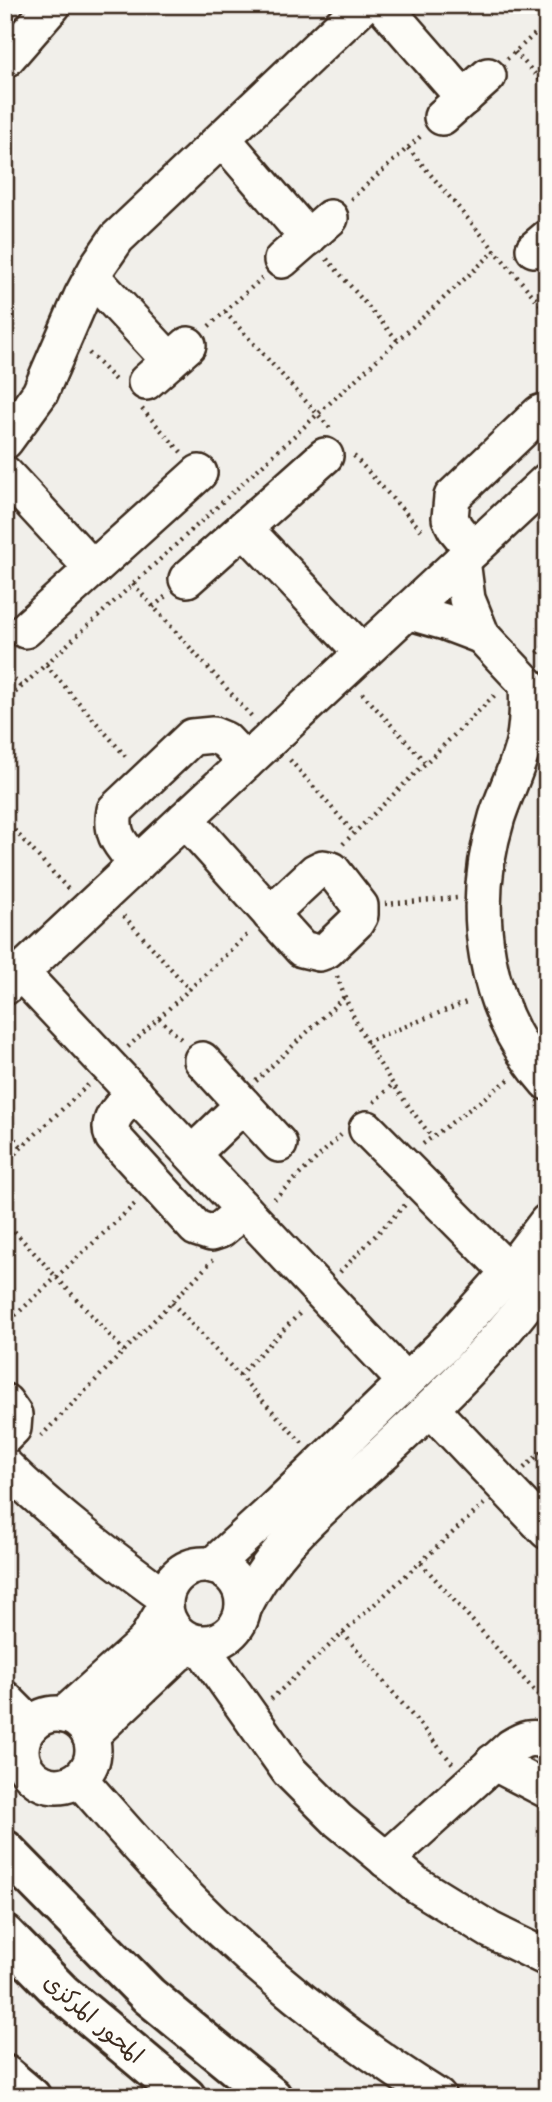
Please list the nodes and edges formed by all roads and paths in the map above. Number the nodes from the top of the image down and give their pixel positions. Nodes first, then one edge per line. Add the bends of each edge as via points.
1 (54, 5) edge
2 (363, 5) edge
3 (383, 5) edge
4 (547, 23) edge
5 (515, 52) junction
6 (5, 60) edge
7 (547, 87) edge
8 (465, 97) junction
9 (223, 139) junction
10 (408, 148) junction
11 (319, 228) junction
12 (495, 251) junction
13 (282, 260) joint
14 (92, 276) junction
15 (547, 312) edge
16 (67, 329) junction
17 (398, 341) junction
18 (153, 376) junction
19 (547, 411) edge
20 (5, 441) edge
21 (324, 456) dead end
22 (199, 473) junction
23 (5, 474) edge
24 (547, 481) edge
25 (224, 500) junction
26 (244, 528) junction
27 (467, 555) junction
28 (93, 569) junction
29 (187, 579) dead end
30 (133, 584) junction
31 (407, 611) junction
32 (25, 630) dead end
33 (482, 636) junction
34 (547, 644) edge
35 (353, 662) junction
36 (46, 664) junction
37 (5, 669) edge
38 (22, 687) junction
39 (530, 687) edge
40 (5, 702) edge
41 (271, 738) junction
42 (547, 757) edge
43 (246, 762) junction
44 (426, 763) junction
45 (514, 771) junction
46 (146, 780) junction
47 (185, 819) junction
48 (5, 820) edge
49 (354, 833) junction
50 (137, 864) junction
51 (315, 872) junction
52 (484, 896) junction
53 (96, 902) junction
54 (360, 906) junction
55 (270, 914) junction
56 (327, 950) junction
57 (13, 980) edge
58 (190, 989) junction
59 (494, 990) junction
60 (344, 997) junction
61 (366, 1042) junction
62 (202, 1060) dead end
63 (109, 1065) junction
64 (539, 1073) edge
65 (391, 1085) junction
66 (135, 1093) junction
67 (241, 1102) junction
68 (360, 1122) junction
69 (5, 1129) edge
70 (432, 1138) junction
71 (279, 1144) dead end
72 (22, 1147) junction
73 (192, 1154) junction
74 (400, 1161) junction
75 (5, 1163) edge
76 (156, 1184) junction
77 (248, 1214) junction
78 (5, 1221) edge
79 (547, 1222) edge
80 (217, 1256) dead end
81 (509, 1272) junction
82 (57, 1277) junction
83 (541, 1296) edge
84 (172, 1303) junction
85 (5, 1325) edge
86 (124, 1351) junction
87 (405, 1381) junction
88 (5, 1402) edge
89 (431, 1409) junction
90 (547, 1447) edge
91 (6, 1457) edge
92 (321, 1463) junction
93 (504, 1486) junction
94 (547, 1531) edge
95 (421, 1563) junction
96 (212, 1566) junction
97 (164, 1603) junction
98 (243, 1609) junction
99 (343, 1633) junction
100 (198, 1644) junction
101 (5, 1699) edge
102 (547, 1705) edge
103 (251, 1718) junction
104 (62, 1726) junction
105 (547, 1742) edge
106 (482, 1773) junction
107 (79, 1779) junction
108 (547, 1790) edge
109 (5, 1850) edge
110 (386, 1860) junction
111 (5, 1935) edge
112 (547, 1958) edge
113 (5, 2075) edge
114 (31, 2097) edge
115 (186, 2097) edge
116 (272, 2097) edge
117 (438, 2097) edge

1 - 6 street
2 - 9 street
3 - 8 street
4 - 5 path
5 - 7 path
5 - 8 path
8 - 10 path
9 - 11 street
9 - 14 street via 117,238
10 - 11 path
10 - 12 path
11 - 13 street
11 - 17 path
12 - 15 path
12 - 17 path
13 - 18 path
14 - 16 street
14 - 18 street
16 - 18 path
16 - 20 street via 40,393
17 - 25 path
18 - 22 path
19 - 27 street via 540,412 452,497 450,518
21 - 26 street
22 - 25 path
22 - 28 street
23 - 28 street
24 - 27 street
25 - 30 path
26 - 29 street
26 - 35 street
27 - 31 street
27 - 33 street via 467,599
28 - 32 street
30 - 36 path
30 - 41 path
31 - 33 street
31 - 35 street
33 - 39 street
34 - 39 path
35 - 41 street
35 - 44 path
36 - 38 path
36 - 46 path
37 - 38 path
38 - 40 path
39 - 44 path
39 - 45 street via 524,743
41 - 43 street
41 - 49 path
42 - 45 street
43 - 46 street via 225,740 213,735 192,737
43 - 47 street
44 - 49 path
45 - 52 street via 497,818
46 - 50 street via 115,810 113,821 118,841
47 - 50 street
47 - 55 street
48 - 53 path
49 - 51 path
50 - 53 street
51 - 54 street via 332,870
51 - 55 street
52 - 54 path
52 - 59 street via 484,938
53 - 57 street
53 - 58 path
54 - 56 street via 356,922
55 - 56 street via 302,949 310,953
55 - 58 path
56 - 60 path
57 - 63 street
58 - 63 path
59 - 61 path
59 - 64 street via 509,1028
60 - 61 path
60 - 67 path
61 - 65 path
62 - 67 street
63 - 66 street
63 - 72 path
64 - 70 path
65 - 68 path
65 - 70 path
66 - 73 street
66 - 76 street via 112,1117 111,1130
67 - 71 street
67 - 73 street
68 - 74 street
68 - 77 path
69 - 72 path
70 - 74 path
72 - 75 path
73 - 77 street
74 - 81 street
76 - 77 street via 202,1232 220,1230
76 - 82 path
77 - 87 street
78 - 82 path
79 - 81 street
80 - 84 path
81 - 87 street
82 - 85 path
82 - 86 path
83 - 89 street
84 - 86 path
84 - 92 path
86 - 91 path
87 - 92 street
88 - 91 street via 14,1415
89 - 93 street
89 - 98 street via 288,1541
90 - 93 path
91 - 97 street via 40,1500
92 - 96 street
93 - 94 street
93 - 95 path
95 - 99 path
95 - 102 path
96 - 97 street via 187,1568 177,1575
96 - 98 street via 232,1577 243,1597
97 - 100 street via 175,1632
97 - 104 street via 145,1642
98 - 100 street via 233,1631 223,1639
99 - 103 path
99 - 106 path
100 - 103 street
100 - 104 street
101 - 104 street
103 - 110 street via 289,1772
104 - 107 street via 92,1755
104 - 107 street via 22,1742 21,1752 27,1770 41,1783 61,1786
105 - 106 street via 520,1741
106 - 108 street
106 - 110 street
107 - 117 street via 172,1882 265,1969 365,2048
109 - 116 main road via 149,1996
110 - 112 street via 490,1930
111 - 115 main road, المحور المركزى via 62,1993
113 - 114 main road

